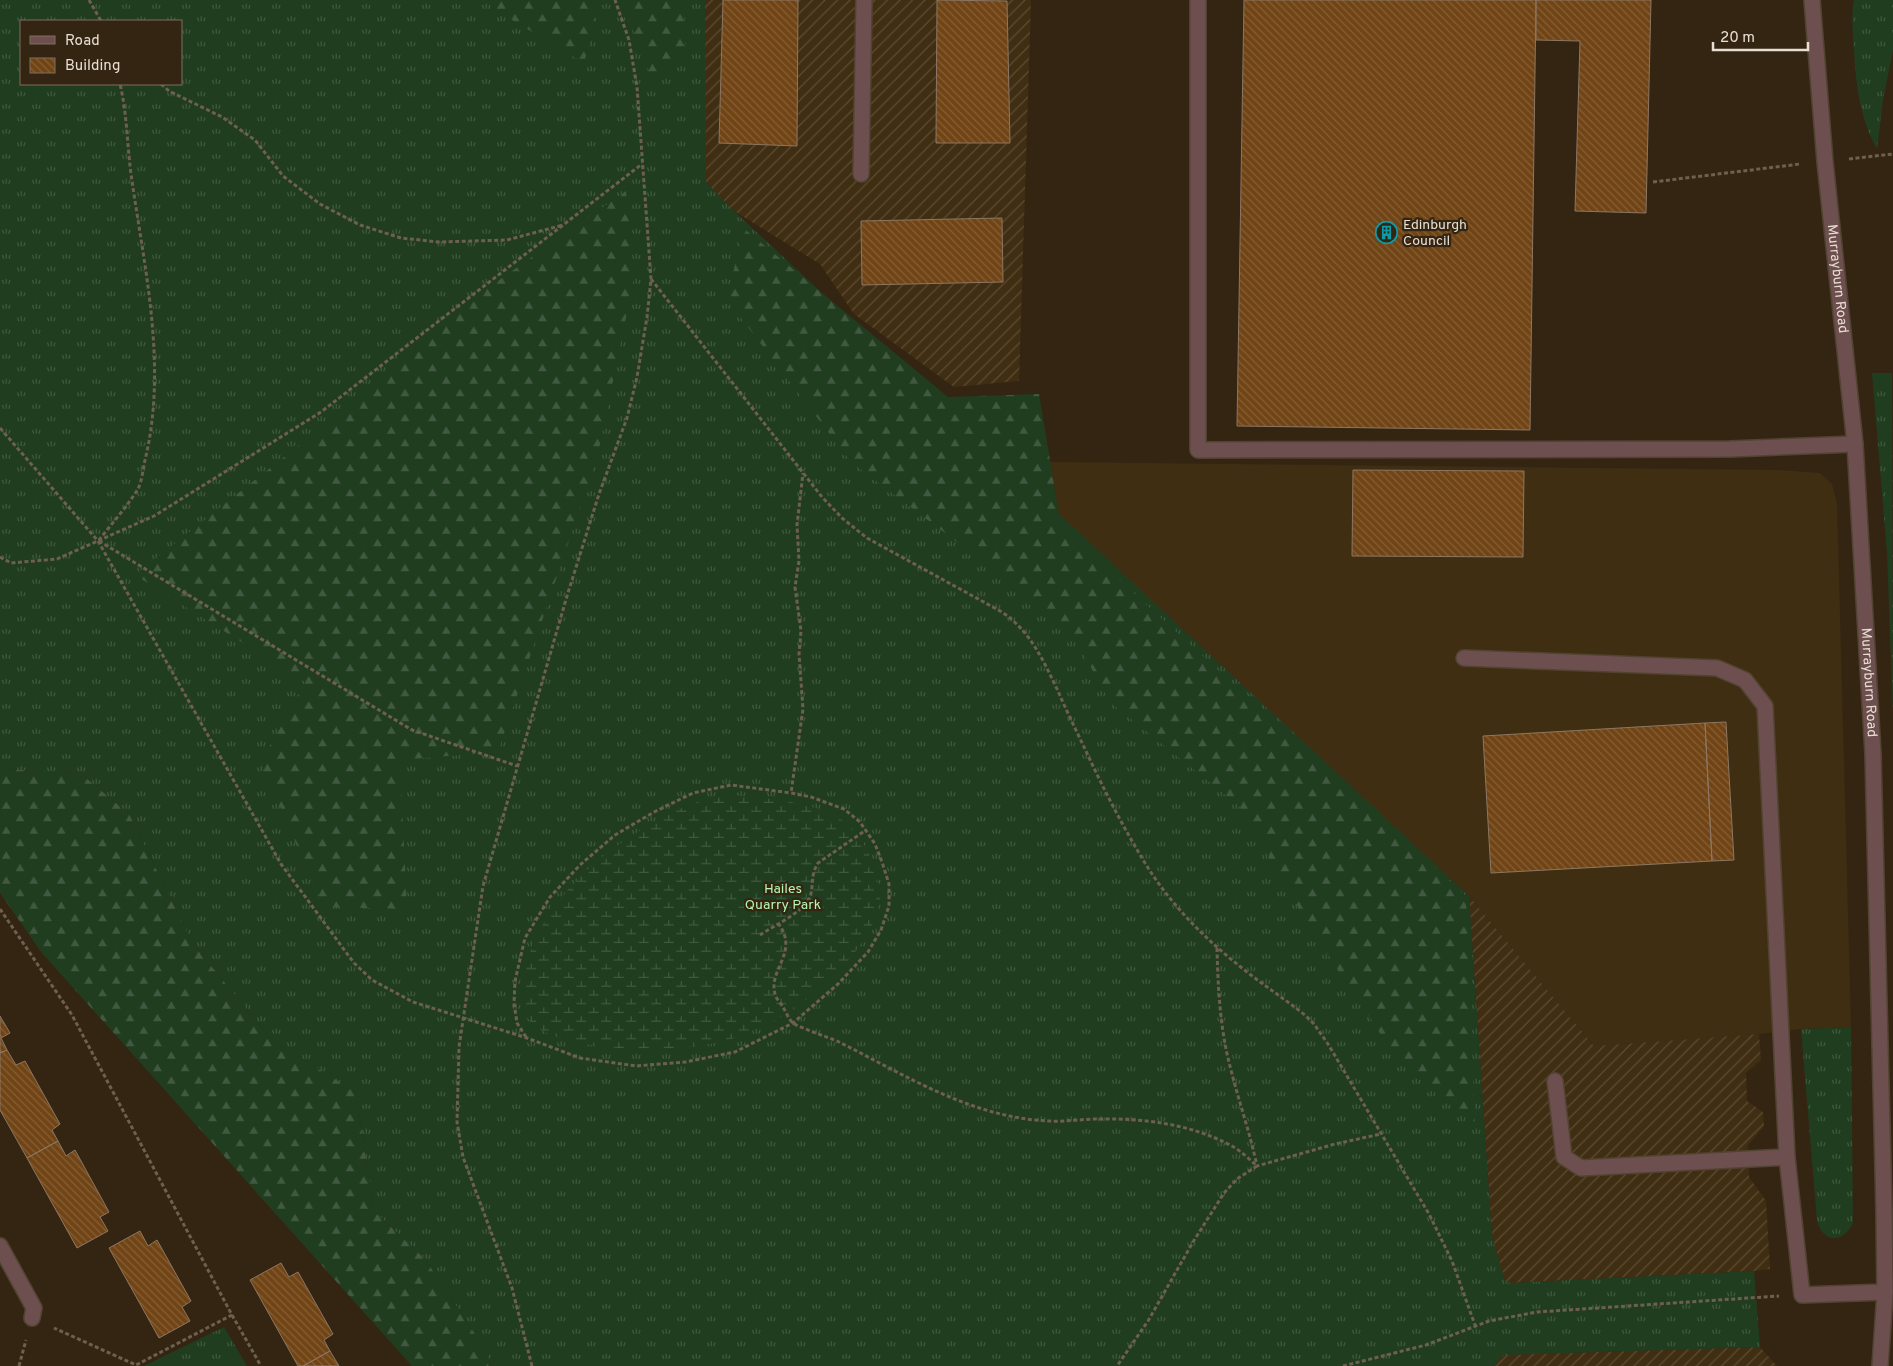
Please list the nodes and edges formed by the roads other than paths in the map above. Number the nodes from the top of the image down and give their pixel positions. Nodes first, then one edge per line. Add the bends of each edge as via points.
1 (864, 0) edge
2 (1198, 0) edge
3 (1812, 0) edge
4 (861, 174) dead end
5 (1855, 444) junction
6 (1464, 658) dead end
7 (1555, 1081) dead end
8 (1787, 1157) junction
9 (0, 1246) edge
10 (1884, 1292) junction
11 (32, 1318) road end
12 (1880, 1366) edge

1 - 4 street
2 - 5 street via 1198,450 1730,450
3 - 5 street, Murrayburn Road via 1824,162
5 - 10 street, Murrayburn Road via 1873,754
6 - 8 street via 1717,668 1746,680 1765,706
7 - 8 street via 1564,1157 1581,1168
8 - 10 street via 1802,1296
9 - 11 street via 34,1308
10 - 12 street, Murrayburn Road

